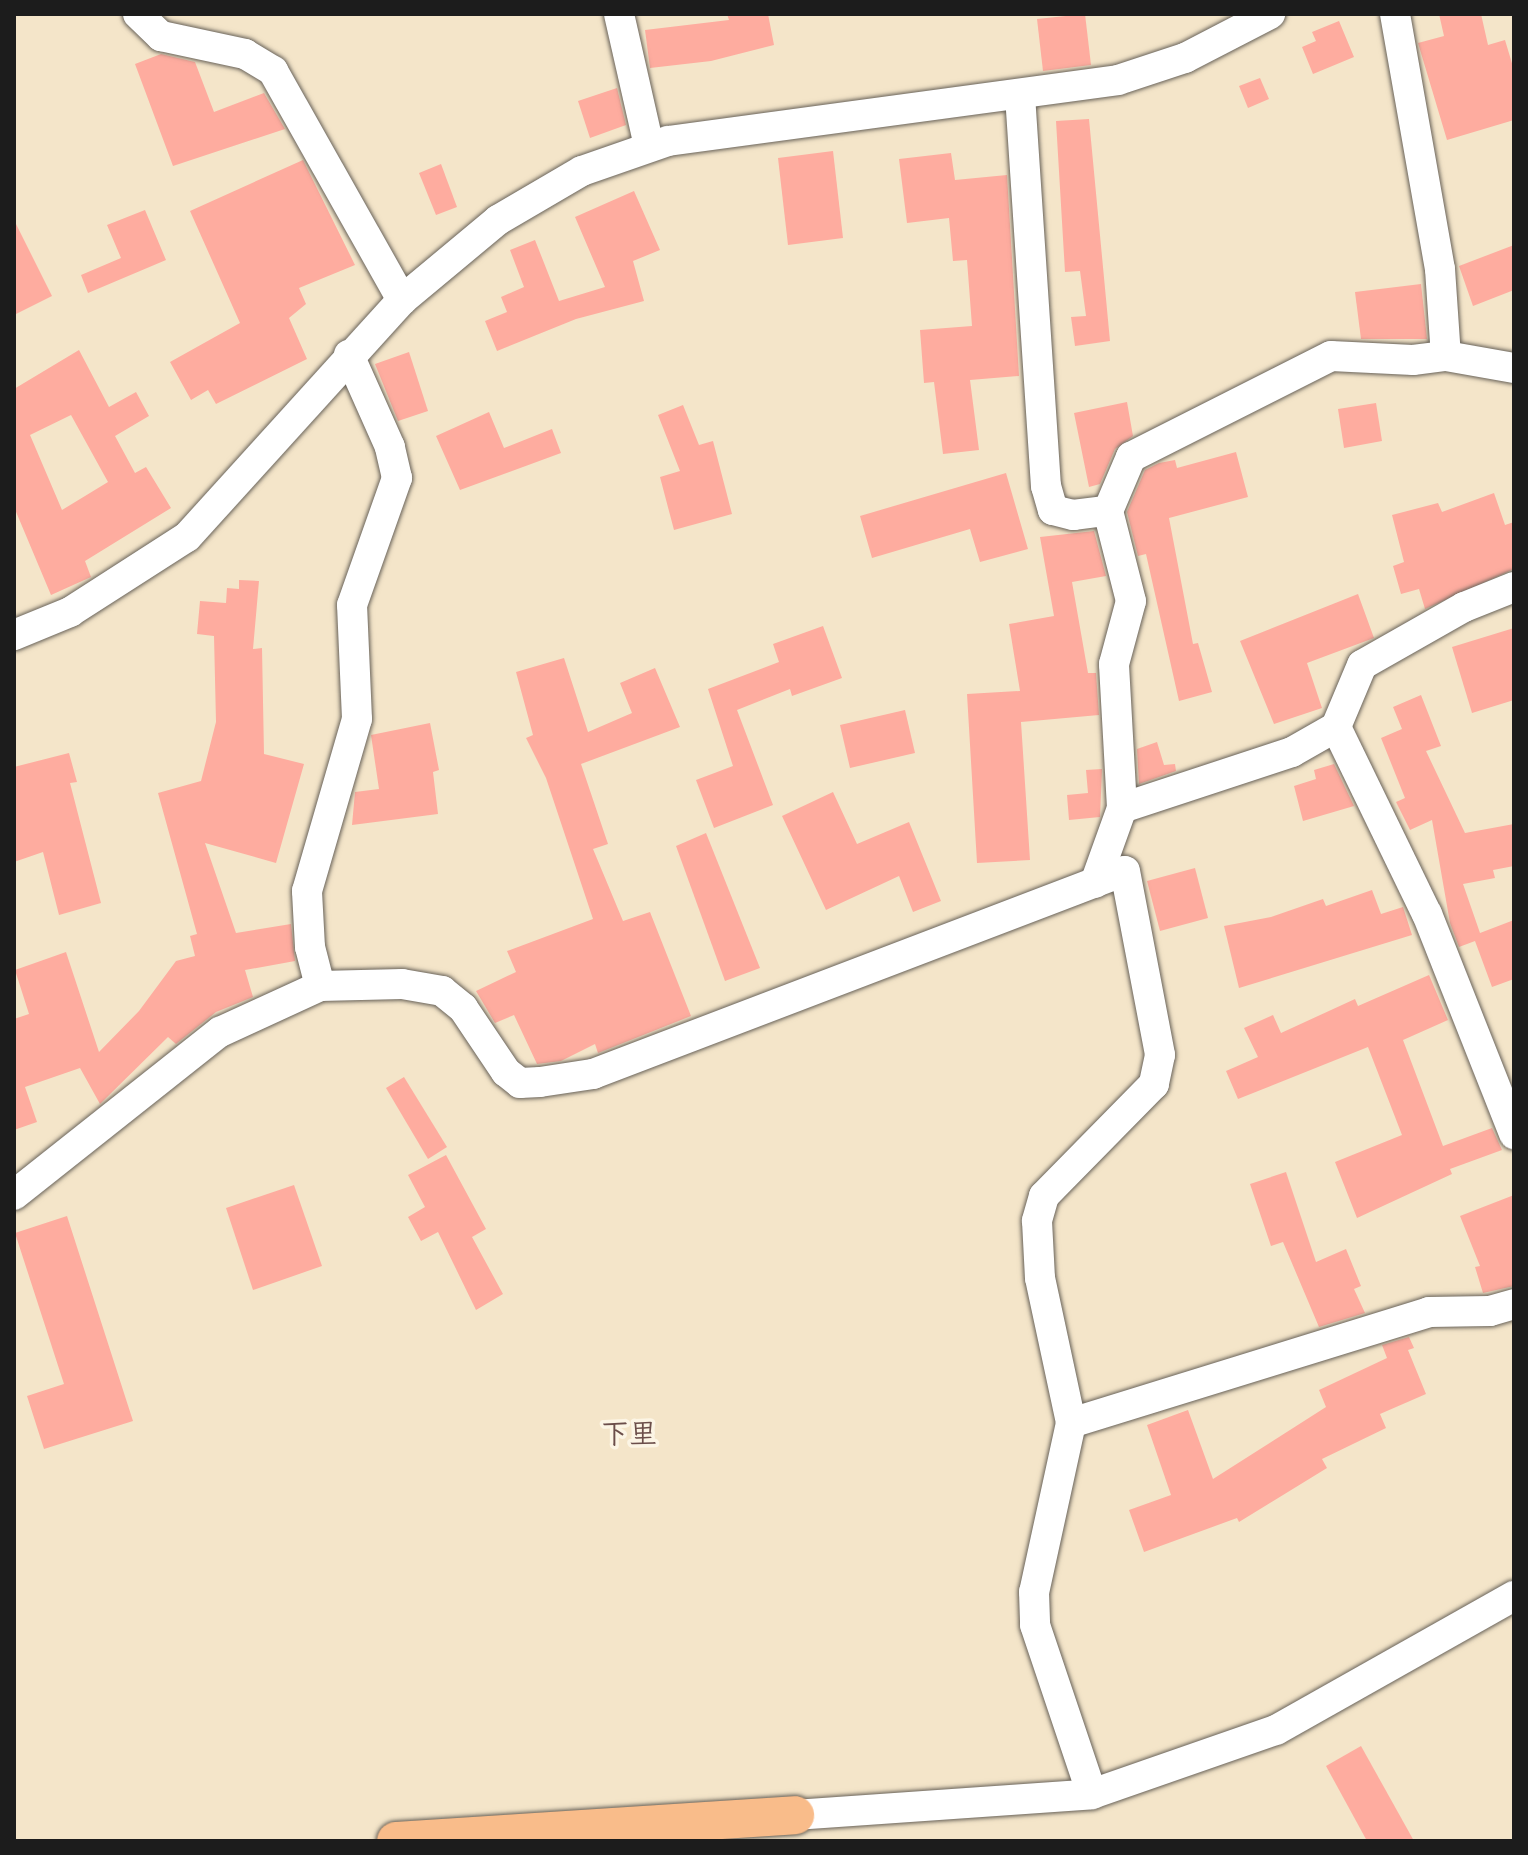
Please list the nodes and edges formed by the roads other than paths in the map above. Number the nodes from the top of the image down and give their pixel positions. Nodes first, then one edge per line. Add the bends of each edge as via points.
1 (138, 14) edge
2 (619, 14) edge
3 (1270, 14) edge
4 (1395, 14) edge
5 (1020, 95) junction
6 (649, 146) junction
7 (402, 300) junction
8 (349, 355) junction
9 (1446, 356) junction
10 (1514, 368) edge
11 (1108, 511) junction
12 (1514, 587) edge
13 (14, 635) edge
14 (1336, 727) junction
15 (1122, 808) junction
16 (1095, 883) junction
17 (320, 986) junction
18 (1514, 1134) edge
19 (14, 1195) edge
20 (1514, 1304) edge
21 (1071, 1423) junction
22 (1514, 1596) edge
23 (1092, 1794) junction
24 (795, 1815) joint
25 (396, 1841) edge

1 - 7 street via 161,36 245,54 273,71
2 - 6 street
3 - 5 street via 1185,58 1118,80
4 - 9 street via 1440,269
5 - 6 street
5 - 11 street via 1046,486 1053,510 1073,515
6 - 7 street via 539,194 456,251
7 - 8 street
8 - 13 street via 187,537 70,612
8 - 17 street via 390,447 397,478 352,605 357,719 307,891 310,947
9 - 10 street
9 - 11 street via 1331,356 1131,457
11 - 15 street via 1131,601 1114,664
12 - 14 street via 1464,607 1362,665
14 - 15 street via 1292,752 1141,806
14 - 18 street via 1427,914
15 - 16 street
16 - 17 street via 593,1074 540,1082 520,1083 506,1072 463,1008 442,991 402,984
16 - 21 street via 1125,871 1160,1055 1154,1084 1044,1196 1037,1221 1040,1278
17 - 19 street via 220,1032
20 - 21 street via 1490,1311 1429,1312
21 - 23 street via 1034,1592 1035,1625
22 - 23 street via 1276,1730
23 - 24 street
24 - 25 main road

